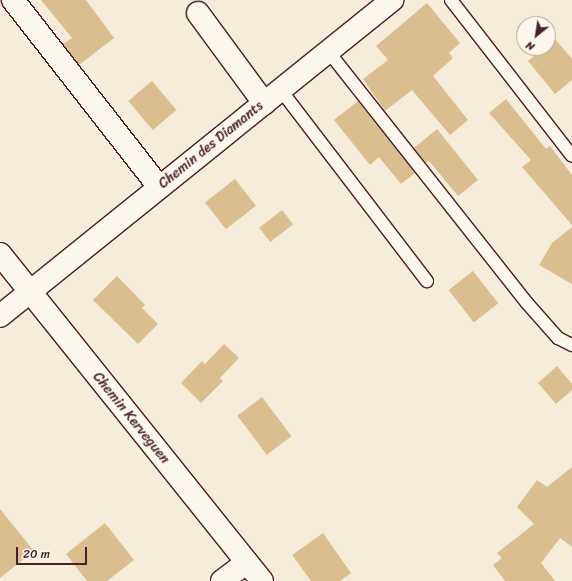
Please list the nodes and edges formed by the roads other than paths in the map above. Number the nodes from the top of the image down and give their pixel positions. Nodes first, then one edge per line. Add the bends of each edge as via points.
1 (13, 0) edge
2 (392, 0) edge
3 (451, 0) edge
4 (198, 13) dead end
5 (328, 51) junction
6 (280, 89) junction
7 (264, 103) junction
8 (572, 156) edge
9 (159, 187) junction
10 (0, 254) edge
11 (426, 281) dead end
12 (30, 291) junction
13 (0, 316) edge
14 (572, 345) edge
15 (247, 562) junction
16 (222, 581) edge
17 (262, 581) edge

1 - 9 street
2 - 5 street, Chemin des Diamants
3 - 8 lane
4 - 7 street
5 - 6 street, Chemin des Diamants
5 - 14 lane via 527,303 558,338
6 - 7 street, Chemin des Diamants
6 - 11 lane
7 - 9 street, Chemin des Diamants
9 - 12 street, Chemin des Diamants
10 - 12 street, Chemin Kerveguen
12 - 13 street, Chemin des Diamants
12 - 15 street, Chemin Kerveguen
15 - 16 street
15 - 17 street, Chemin Kerveguen

